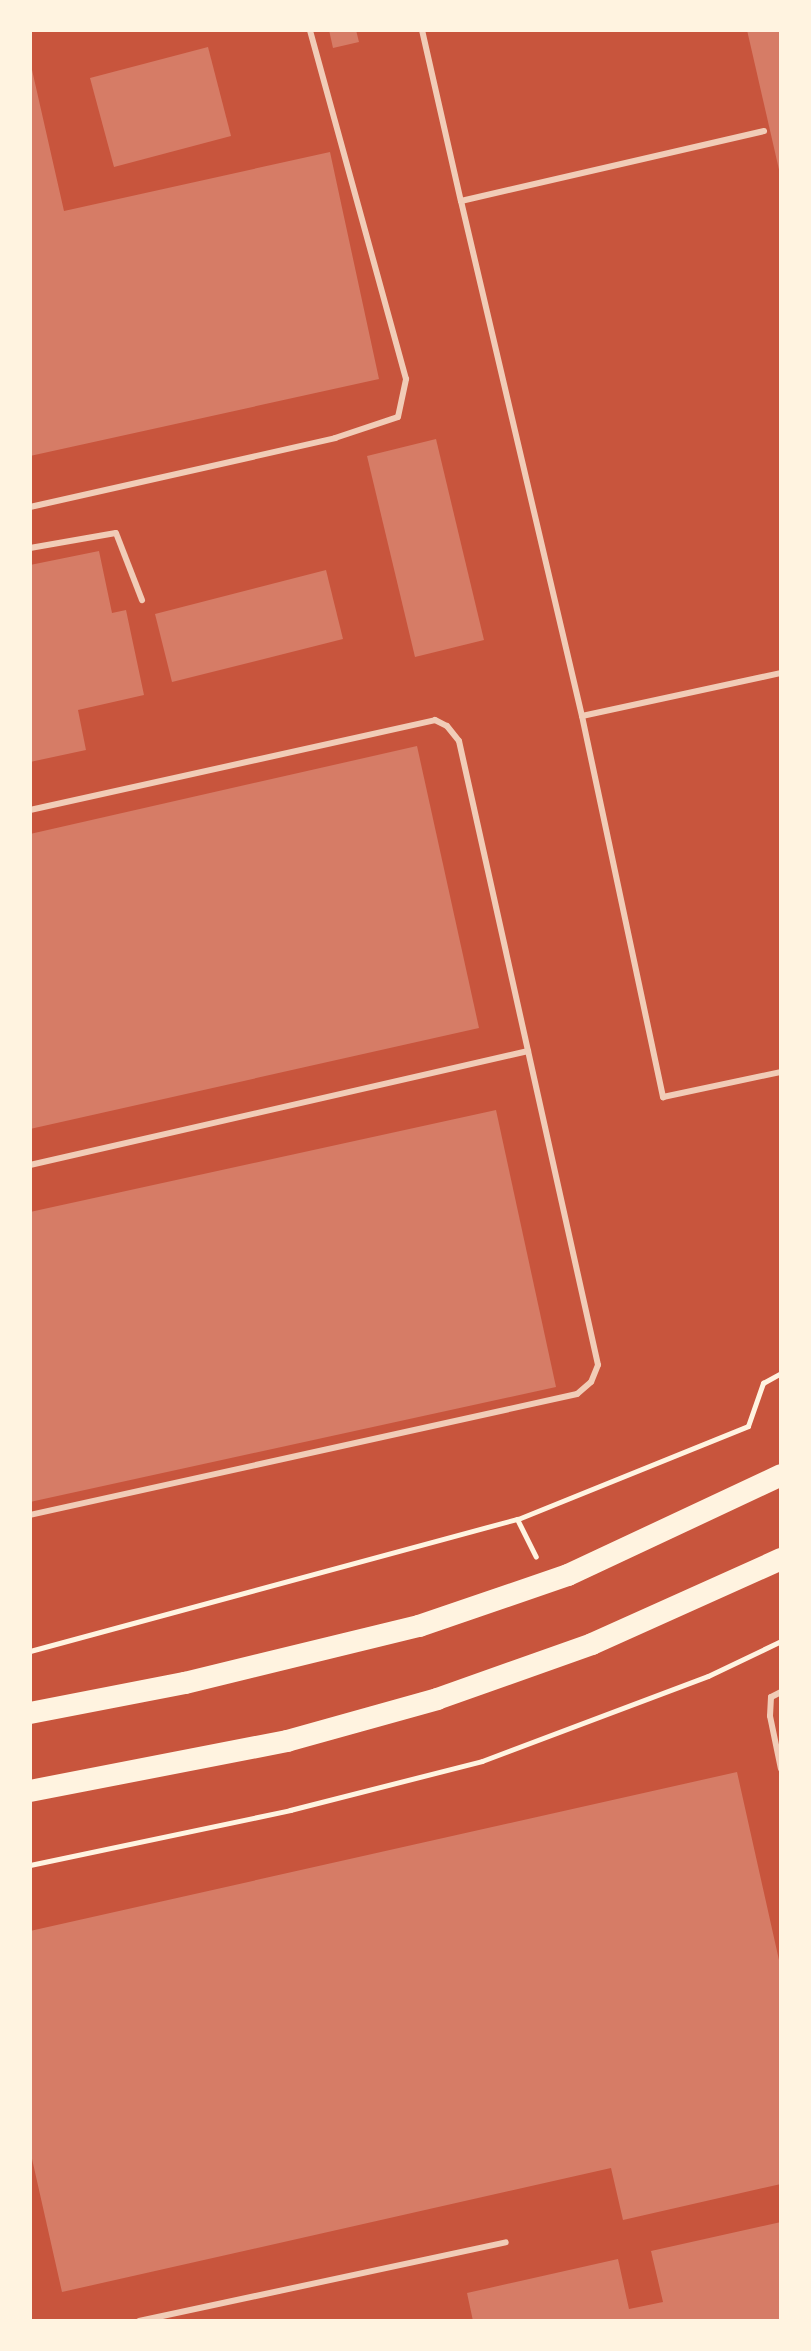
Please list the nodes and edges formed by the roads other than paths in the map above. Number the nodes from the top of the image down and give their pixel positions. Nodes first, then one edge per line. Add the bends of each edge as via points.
1 (310, 30) edge
2 (422, 30) edge
3 (764, 131) dead end
4 (461, 201) junction
5 (30, 507) edge
6 (30, 548) edge
7 (142, 600) dead end
8 (781, 673) edge
9 (582, 716) junction
10 (30, 810) edge
11 (528, 1051) junction
12 (781, 1072) edge
13 (30, 1165) edge
14 (781, 1475) edge
15 (30, 1515) edge
16 (781, 1559) edge
17 (781, 1692) edge
18 (30, 1713) edge
19 (781, 1769) edge
20 (30, 1791) edge
21 (506, 2242) dead end
22 (139, 2321) edge

1 - 5 lane via 406,379 398,417 335,438
2 - 4 lane
3 - 4 lane
4 - 9 lane
6 - 7 lane via 116,533
8 - 9 lane
9 - 12 lane via 663,1097
10 - 11 lane via 435,720 459,741
11 - 13 lane
11 - 15 lane via 598,1365 591,1382 577,1394
14 - 18 highway via 549,1582 419,1626 185,1683
16 - 20 highway via 592,1644 437,1699 287,1741
17 - 19 lane via 771,1697 770,1716
21 - 22 lane

